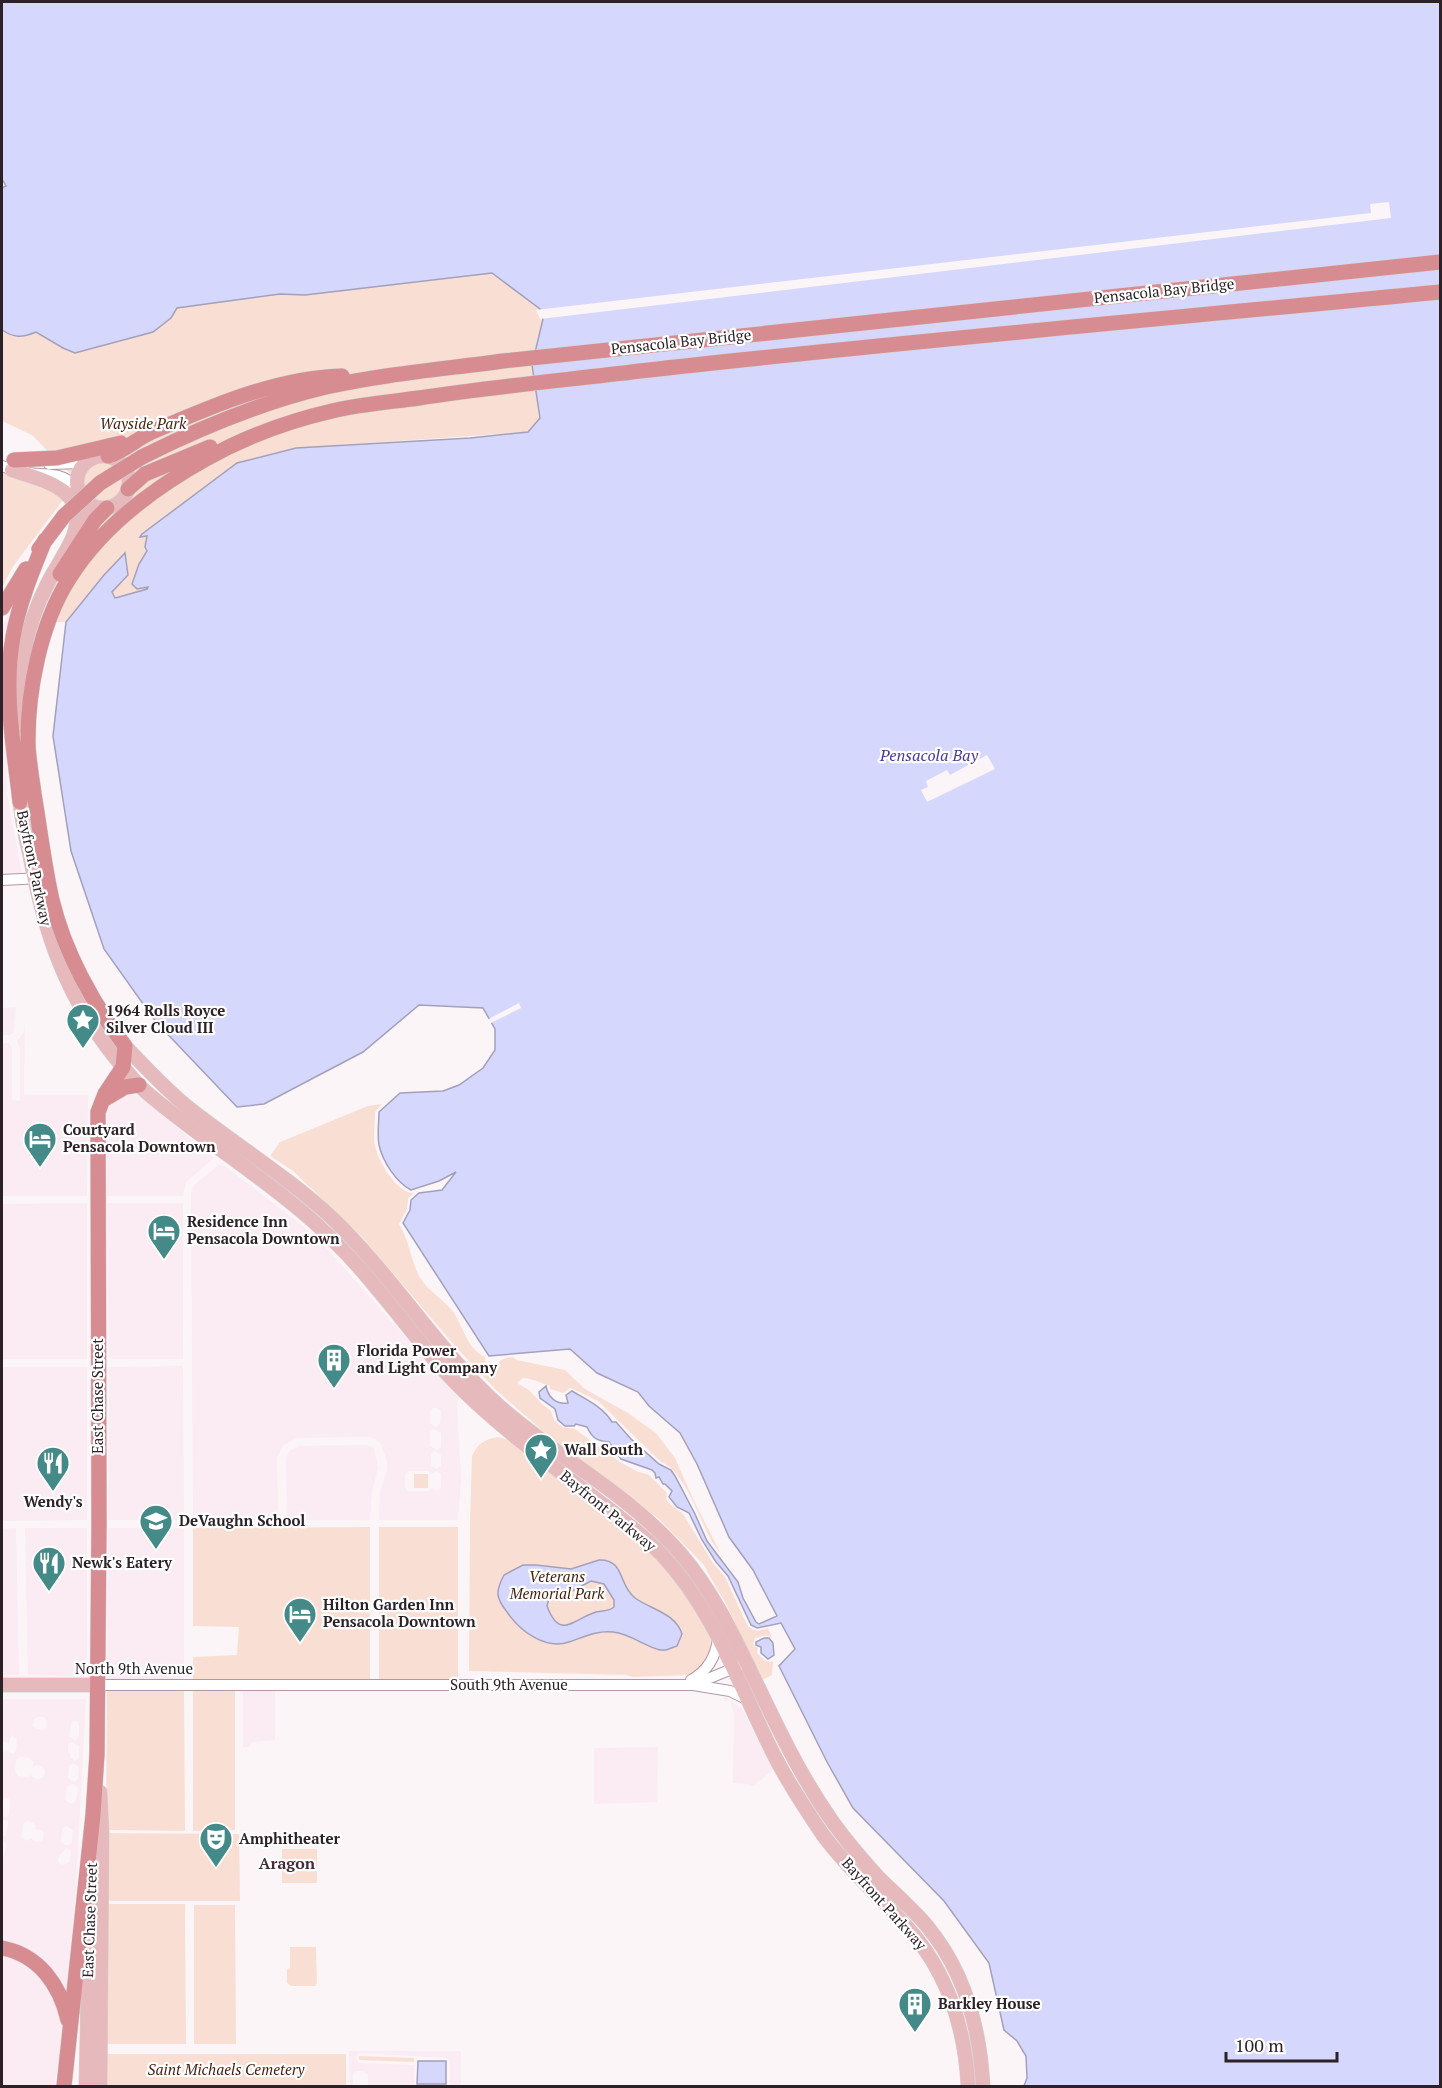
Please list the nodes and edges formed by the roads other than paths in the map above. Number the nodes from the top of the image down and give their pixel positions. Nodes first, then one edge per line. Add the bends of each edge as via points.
1 (1440, 262) edge
2 (1440, 292) edge
3 (396, 375) junction
4 (280, 426) junction
5 (147, 435) junction
6 (108, 456) junction
7 (84, 463) junction
8 (7, 464) edge
9 (128, 489) junction
10 (80, 494) junction
11 (107, 508) junction
12 (45, 540) junction
13 (58, 565) junction
14 (2, 608) edge
15 (30, 716) junction
16 (20, 802) junction
17 (41, 878) junction
18 (2, 880) edge
19 (125, 1046) junction
20 (123, 1067) junction
21 (139, 1085) junction
22 (100, 1102) junction
23 (467, 1400) junction
24 (548, 1444) junction
25 (718, 1638) junction
26 (740, 1665) junction
27 (675, 1684) junction
28 (2, 1685) edge
29 (98, 1685) junction
30 (266, 1685) joint
31 (693, 1685) junction
32 (747, 1700) junction
33 (97, 1754) junction
34 (93, 1815) junction
35 (2, 1948) edge
36 (70, 2029) junction
37 (64, 2086) edge
38 (86, 2086) edge
39 (100, 2086) edge
40 (968, 2086) edge
41 (983, 2086) edge

1 - 3 highway, Pensacola Bay Bridge
2 - 4 highway, Pensacola Bay Bridge via 872,346 480,389 359,405
3 - 5 highway via 318,377 259,391
3 - 12 highway, Pensacola Bay Bridge, bridge via 291,397 142,457 100,483
4 - 9 highway via 253,428 145,474
4 - 15 highway via 182,473 105,533 69,579 52,613 34,675
5 - 6 highway via 124,451
5 - 8 highway via 57,458
6 - 7 main road via 95,456
6 - 9 main road via 126,469
7 - 8 street
7 - 10 main road via 77,475
8 - 10 street via 29,473 56,474
8 - 13 main road via 51,483 72,501 75,530
9 - 11 main road via 122,501
10 - 11 main road via 98,508
10 - 13 main road, Bayfront Parkway via 84,522
11 - 15 highway via 67,563 42,612 27,680
12 - 14 highway, Pensacola Bay Bridge
12 - 16 highway via 18,612 10,659 10,713
13 - 16 main road, Bayfront Parkway via 34,616 22,669 17,715
15 - 17 highway, Bayfront Parkway via 28,748
16 - 17 main road, Bayfront Parkway
17 - 18 street
17 - 19 highway, Bayfront Parkway via 68,946 101,1011
17 - 20 main road, Bayfront Parkway via 45,924 66,979
19 - 20 highway, East Chase Street
19 - 24 main road, Bayfront Parkway via 189,1108 284,1177 335,1221 471,1378
20 - 21 main road, Bayfront Parkway
20 - 22 highway, East Chase Street
21 - 22 highway via 125,1087
21 - 23 main road, Bayfront Parkway via 282,1195 336,1244 379,1290
22 - 29 highway, East Chase Street
23 - 24 main road via 486,1401
23 - 25 main road, Bayfront Parkway via 652,1545 697,1599
24 - 26 main road, Bayfront Parkway via 634,1509 674,1545 714,1598
25 - 26 main road, Bayfront Parkway
25 - 27 street via 714,1657 703,1672
26 - 31 street, South 9th Avenue
26 - 32 main road, Bayfront Parkway
26 - 41 main road, Bayfront Parkway via 826,1813 868,1866 925,1924 949,1958 966,1995 978,2037
27 - 30 street, South 9th Avenue
27 - 31 street, South 9th Avenue
28 - 29 main road, North 9th Avenue
29 - 30 street, North 9th Avenue
29 - 33 highway, East Chase Street
31 - 32 street via 730,1691
32 - 40 main road, Bayfront Parkway via 781,1768 825,1837 910,1930 937,1968 954,2007
33 - 34 highway, East Chase Street
33 - 39 main road, East Chase Street via 102,1833
34 - 36 highway
34 - 38 main road, East Chase Street
35 - 36 highway via 27,1957 47,1974 62,1999
36 - 37 highway

